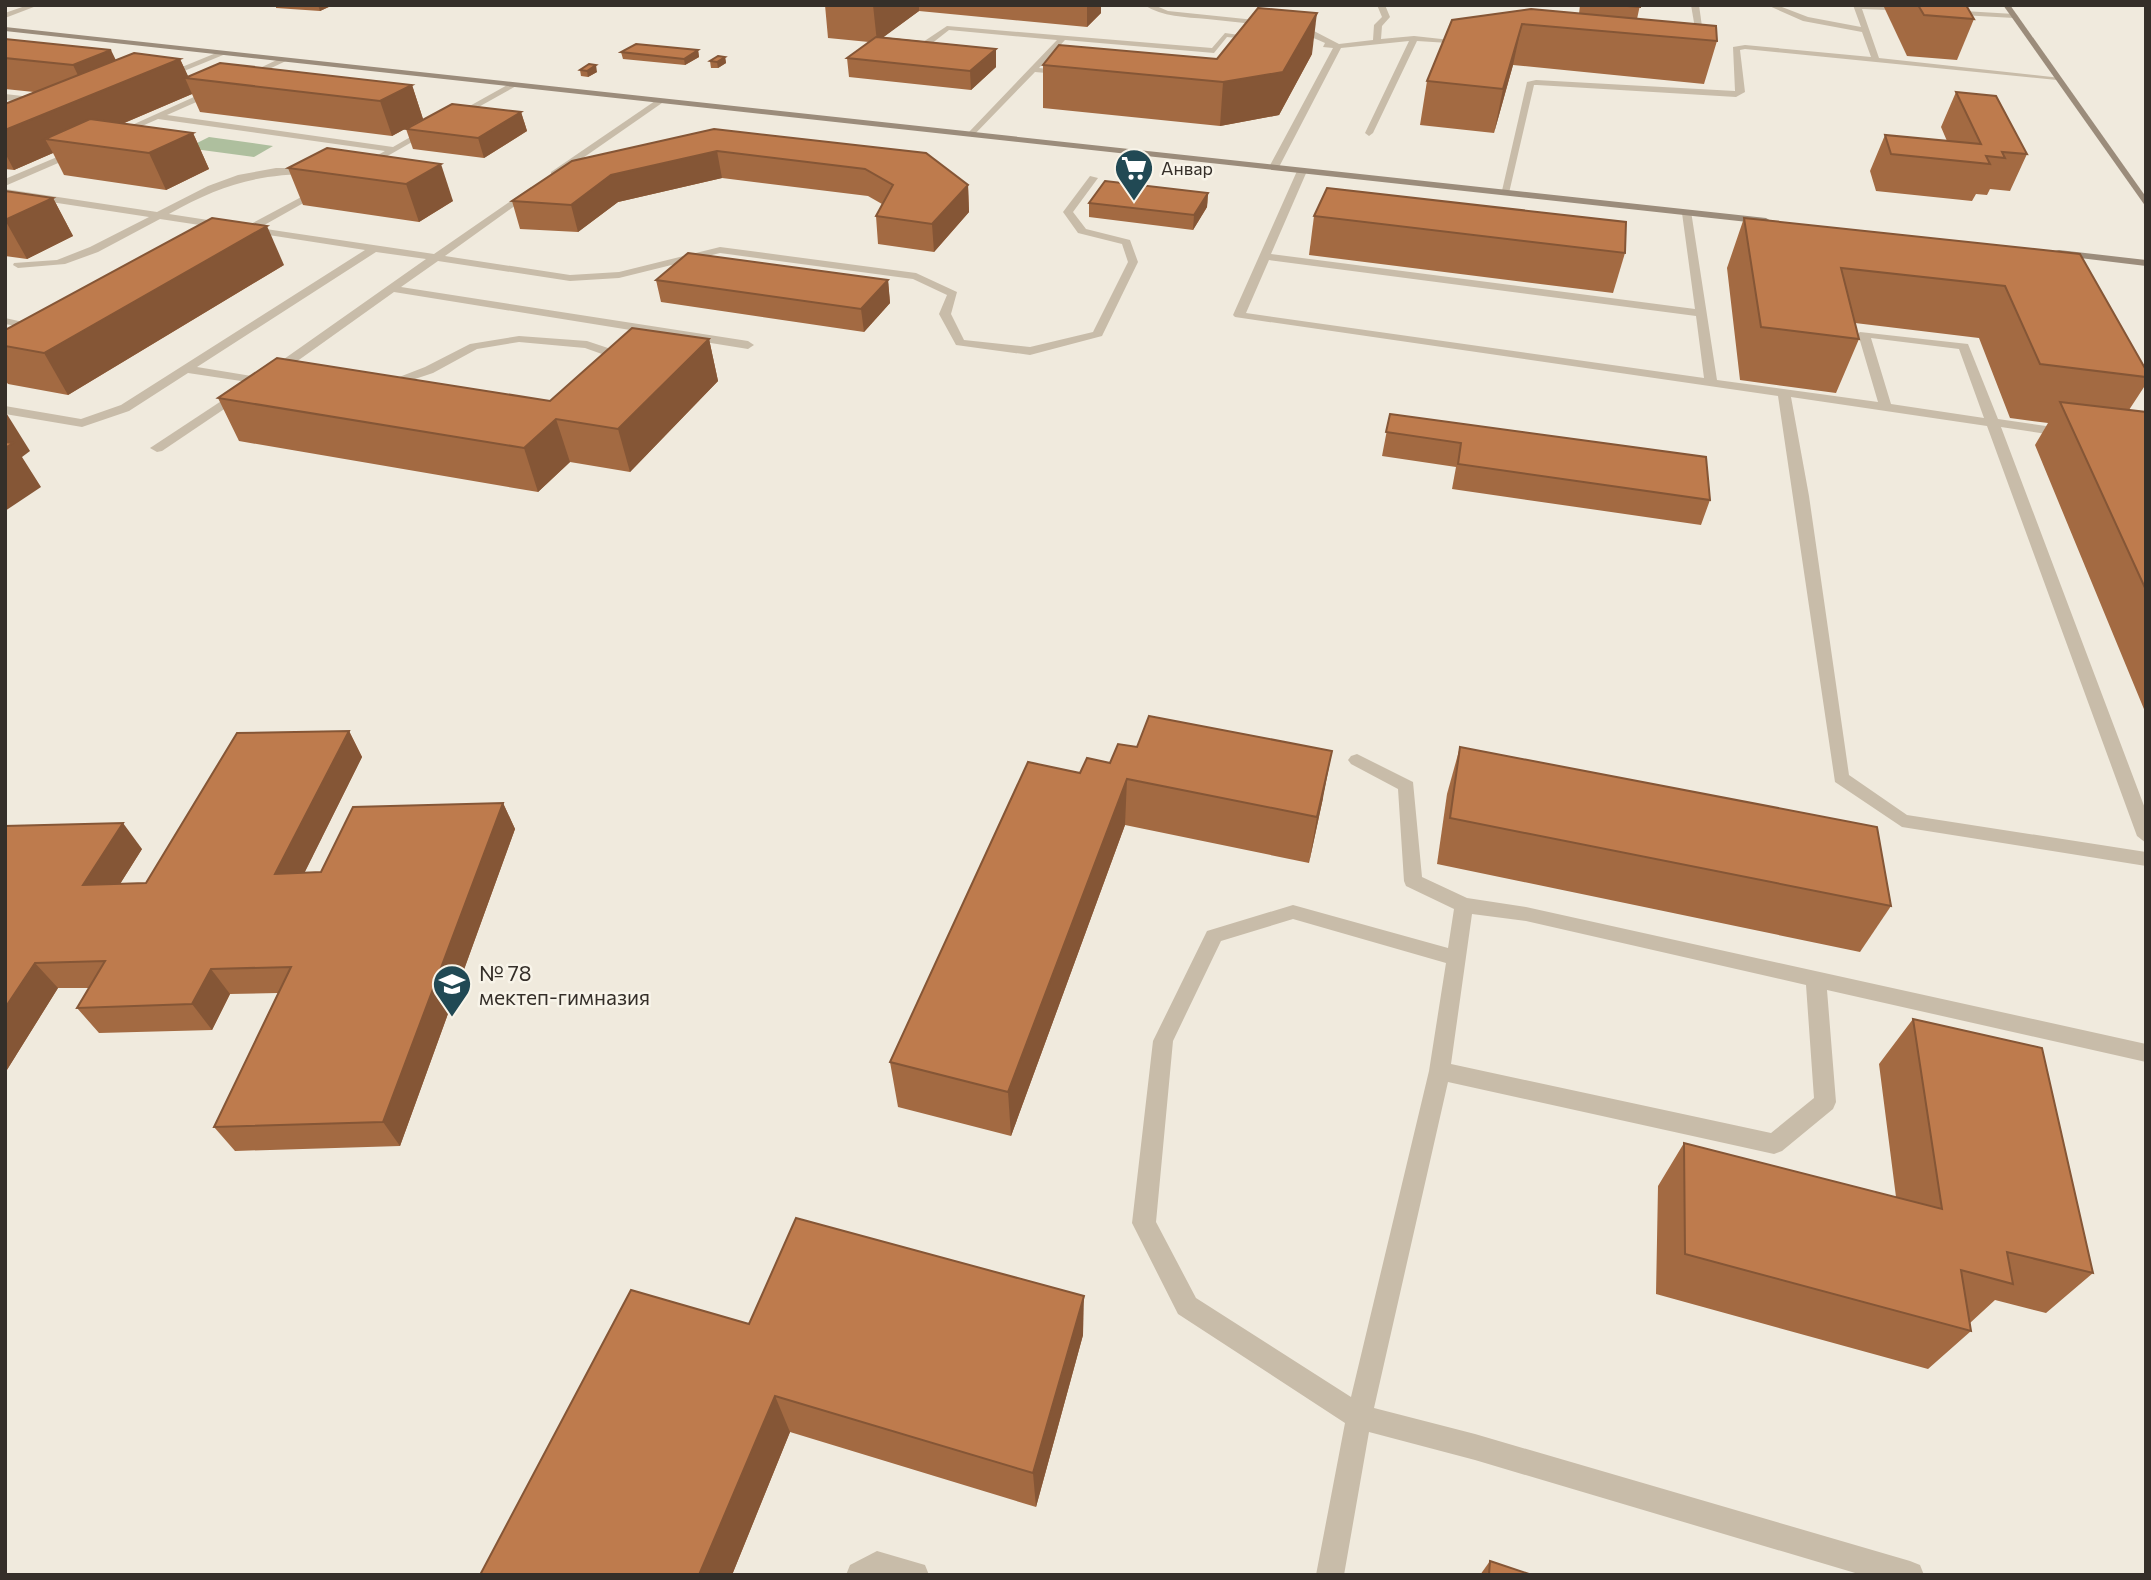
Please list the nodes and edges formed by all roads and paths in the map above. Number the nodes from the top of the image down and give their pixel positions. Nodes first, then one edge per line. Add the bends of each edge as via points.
1 (36, 5) edge
2 (1147, 5) edge
3 (1381, 5) edge
4 (1695, 5) edge
5 (1770, 5) edge
6 (2006, 5) edge
7 (1857, 6) edge
8 (1885, 8) dead end
9 (1943, 12) edge
10 (5, 16) edge
11 (2014, 16) junction
12 (5, 29) edge
13 (1865, 30) junction
14 (1262, 38) edge
15 (1413, 38) junction
16 (1062, 39) junction
17 (1377, 40) junction
18 (1313, 43) edge
19 (1469, 43) edge
20 (923, 46) edge
21 (1338, 46) junction
22 (1214, 51) junction
23 (224, 53) junction
24 (1701, 57) edge
25 (284, 60) junction
26 (1876, 61) junction
27 (1207, 62) edge
28 (1035, 70) junction
29 (1075, 74) dead end
30 (2057, 78) junction
31 (239, 80) edge
32 (149, 82) edge
33 (227, 85) edge
34 (514, 85) junction
35 (5, 97) edge
36 (45, 102) edge
37 (658, 103) junction
38 (157, 116) junction
39 (450, 120) edge
40 (438, 125) edge
41 (1369, 134) dead end
42 (972, 135) junction
43 (110, 137) edge
44 (86, 147) edge
45 (394, 150) junction
46 (1274, 167) junction
47 (1302, 171) junction
48 (326, 173) edge
49 (348, 174) edge
50 (1093, 178) dead end
51 (9, 180) edge
52 (326, 187) edge
53 (5, 192) edge
54 (1504, 193) junction
55 (2146, 204) edge
56 (1687, 213) junction
57 (157, 217) junction
58 (1783, 223) edge
59 (246, 231) junction
60 (234, 237) edge
61 (373, 249) junction
62 (2045, 251) edge
63 (436, 256) junction
64 (1265, 256) junction
65 (2146, 262) edge
66 (5, 263) edge
67 (18, 265) junction
68 (5, 272) edge
69 (393, 289) junction
70 (1701, 313) junction
71 (5, 320) edge
72 (51, 329) edge
73 (748, 345) dead end
74 (187, 369) junction
75 (622, 371) edge
76 (259, 382) junction
77 (1711, 382) junction
78 (287, 386) edge
79 (368, 391) edge
80 (1784, 392) junction
81 (1886, 407) junction
82 (5, 410) edge
83 (1993, 422) junction
84 (2082, 435) edge
85 (157, 448) dead end
86 (1357, 760) dead end
87 (2146, 836) edge
88 (2146, 859) edge
89 (1464, 905) junction
90 (1455, 958) junction
91 (1816, 980) junction
92 (2146, 1053) edge
93 (1440, 1070) junction
94 (1359, 1418) junction
95 (860, 1575) edge
96 (915, 1575) edge
97 (1330, 1575) edge
98 (1910, 1575) edge

1 - 10 street
2 - 21 street via 1167,13 1283,25
3 - 17 street via 1386,17 1378,25
4 - 24 street
5 - 13 street via 1805,19
6 - 11 street
7 - 8 street
7 - 13 street
9 - 11 street
11 - 30 street
12 - 23 street
13 - 26 street
14 - 22 street via 1224,34
15 - 17 street
15 - 19 street
15 - 41 street
16 - 20 street via 947,28
16 - 22 street
16 - 28 street
17 - 21 street
18 - 21 street
21 - 46 street
22 - 27 street
23 - 25 street
23 - 32 street
25 - 31 street
25 - 34 street
26 - 30 street
26 - 54 street via 1738,47 1741,92 1736,94 1530,84
28 - 29 street
28 - 42 street
30 - 55 street
33 - 38 street
34 - 37 street
34 - 39 street
35 - 36 street
37 - 42 street
37 - 63 street
38 - 43 street
38 - 45 street
40 - 45 street
42 - 46 street
44 - 51 street
45 - 49 street
46 - 47 street
47 - 54 street
47 - 64 street
48 - 57 street via 260,172 205,188
50 - 63 street via 1068,212 1082,231 1126,242 1133,262 1098,334 1030,351 960,343 945,314 953,294 916,276 720,250 619,275 570,278
52 - 59 street
53 - 57 street
54 - 56 street
56 - 58 street
56 - 70 street
57 - 59 street
57 - 67 street via 59,262
59 - 60 street
59 - 61 street
61 - 63 street
61 - 74 street
62 - 65 street
63 - 69 street
64 - 70 street
64 - 77 street via 1239,315
66 - 67 street
67 - 68 street
69 - 73 street
69 - 76 street
70 - 77 street
71 - 72 street
74 - 76 street
74 - 82 street via 125,408 82,423
75 - 79 street via 622,357 587,345 519,339 474,346 429,370
76 - 78 street
76 - 85 street
77 - 80 street
80 - 81 street
80 - 88 street via 1841,778 1902,821
81 - 83 street
81 - 83 street via 1864,334 1964,346
83 - 84 street
83 - 87 street
86 - 89 street via 1407,786 1413,881
89 - 90 street
89 - 91 street via 1526,914
90 - 93 street
90 - 94 street via 1293,912 1214,936 1163,1041 1144,1223 1187,1306
91 - 92 street
91 - 93 street via 1825,1102 1774,1144
93 - 94 street
94 - 97 street
94 - 98 street via 1475,1447
95 - 96 street via 877,1565

